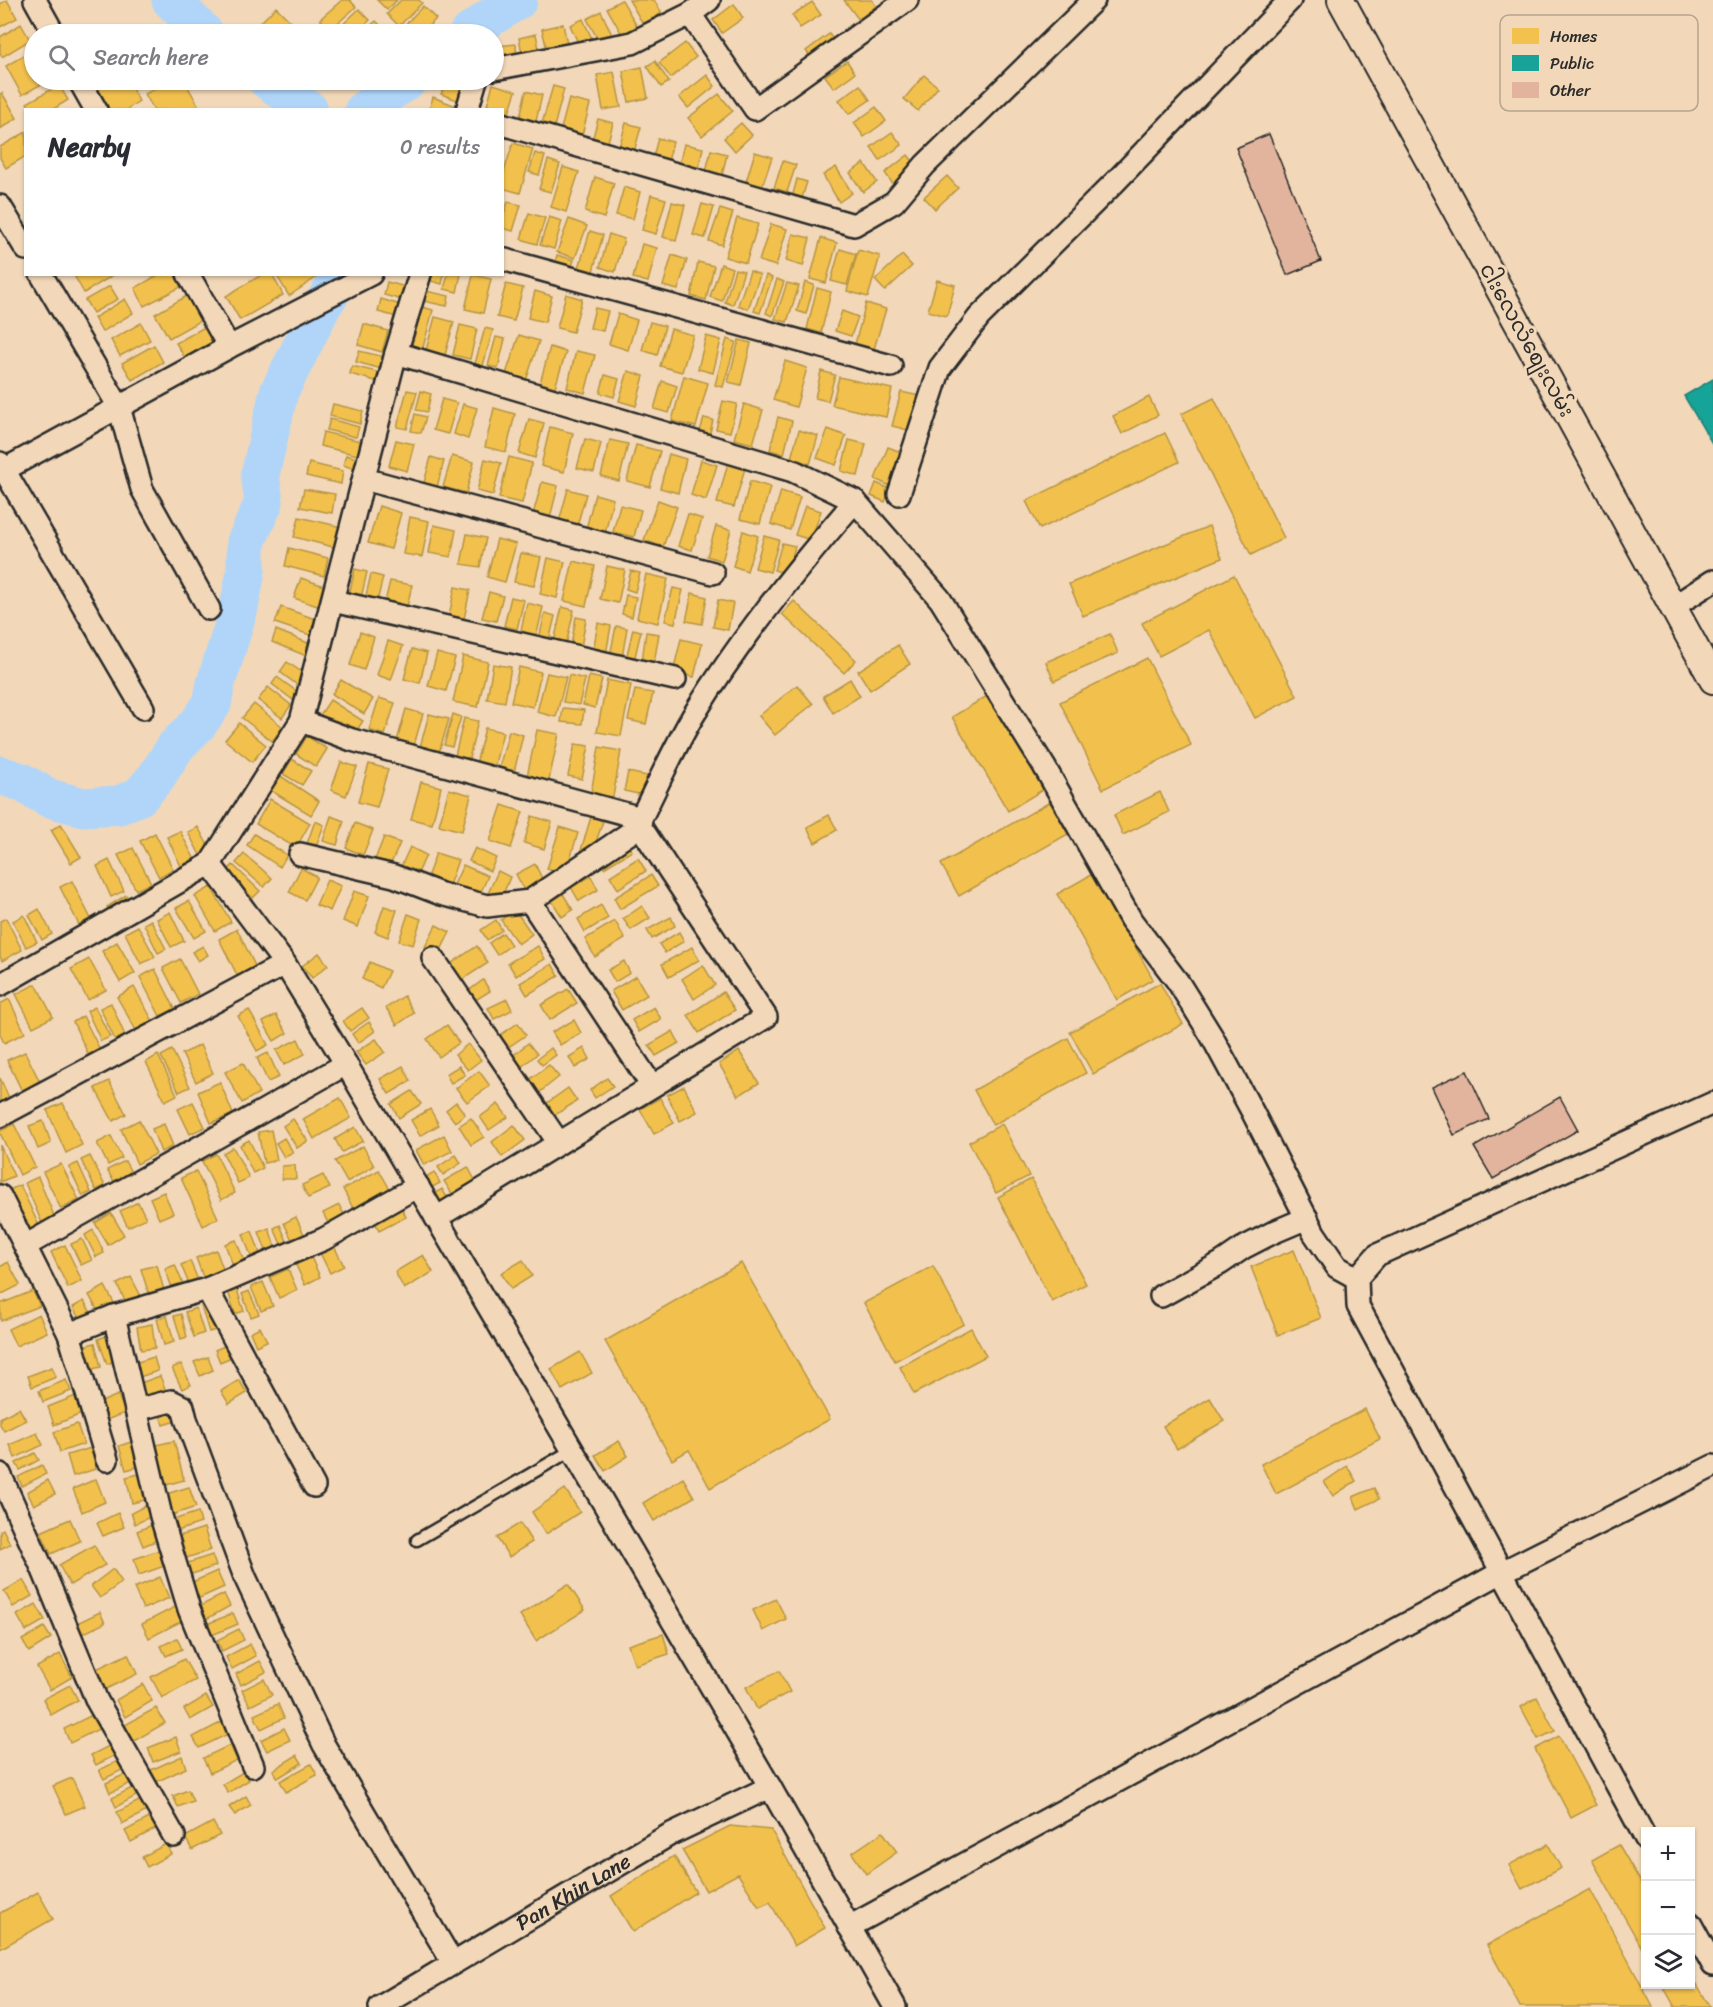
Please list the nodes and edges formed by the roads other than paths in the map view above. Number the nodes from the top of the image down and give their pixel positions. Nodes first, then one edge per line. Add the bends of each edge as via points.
1 (35, 0) edge
2 (709, 0) edge
3 (907, 0) edge
4 (1094, 0) edge
5 (1290, 0) edge
6 (1341, 0) edge
7 (690, 14) junction
8 (48, 24) edge
9 (504, 67) edge
10 (85, 90) edge
11 (473, 90) edge
12 (95, 108) edge
13 (468, 108) edge
14 (504, 125) edge
15 (0, 206) edge
16 (24, 246) edge
17 (504, 260) edge
18 (42, 276) edge
19 (189, 276) edge
20 (368, 276) edge
21 (419, 276) edge
22 (229, 347) junction
23 (396, 353) junction
24 (891, 366) dead end
25 (119, 407) junction
26 (1, 468) edge
27 (364, 479) junction
28 (899, 494) dead end
29 (855, 501) junction
30 (713, 573) dead end
31 (1713, 581) edge
32 (333, 601) junction
33 (1673, 607) junction
34 (209, 609) dead end
35 (675, 679) dead end
36 (1713, 680) edge
37 (143, 708) dead end
38 (302, 721) junction
39 (640, 822) junction
40 (300, 854) dead end
41 (210, 864) junction
42 (530, 902) junction
43 (433, 958) dead end
44 (285, 964) junction
45 (0, 985) edge
46 (346, 1064) junction
47 (652, 1086) junction
48 (1713, 1103) edge
49 (0, 1116) edge
50 (559, 1143) junction
51 (418, 1186) junction
52 (0, 1197) edge
53 (436, 1218) junction
54 (1307, 1218) junction
55 (25, 1246) junction
56 (1358, 1278) junction
57 (207, 1288) junction
58 (1161, 1296) dead end
59 (114, 1316) junction
60 (69, 1334) junction
61 (136, 1410) junction
62 (572, 1450) junction
63 (107, 1460) dead end
64 (1713, 1466) edge
65 (0, 1474) edge
66 (314, 1486) dead end
67 (417, 1540) dead end
68 (1502, 1572) junction
69 (253, 1766) dead end
70 (770, 1787) junction
71 (1641, 1830) edge
72 (174, 1836) dead end
73 (849, 1927) junction
74 (1695, 1932) edge
75 (453, 1964) junction
76 (1713, 1965) edge
77 (380, 2007) edge
78 (895, 2007) edge

1 - 8 street
2 - 7 street
3 - 7 street via 755,109
4 - 14 street via 925,165 894,202 854,225
5 - 28 street via 979,317 940,368
6 - 33 street, ငါးလေလံစျေးလမ်း
7 - 9 street via 632,43
10 - 12 street
11 - 13 street
15 - 16 street
17 - 24 street
18 - 25 street
19 - 22 street
20 - 22 street
21 - 23 street
22 - 25 street
23 - 27 street
23 - 29 street via 793,471
25 - 26 street
25 - 34 street via 142,489
26 - 37 street
27 - 30 street
27 - 32 street
29 - 39 street via 746,635 692,717
29 - 54 street via 940,599 1044,766 1131,920 1178,981 1211,1035
31 - 33 street
32 - 35 street
32 - 38 street
33 - 36 street, ငါးလေလံစျေးလမ်း
38 - 39 street via 352,740
38 - 41 street
39 - 42 street
39 - 47 street via 766,1017
40 - 42 street via 394,876 487,906
41 - 44 street
41 - 45 street
42 - 47 street
43 - 50 street
44 - 46 street
44 - 49 street
46 - 51 street
46 - 55 street
47 - 50 street
48 - 56 street via 1377,1255
50 - 53 street
51 - 53 street
51 - 57 street via 324,1239
52 - 55 street
53 - 62 street
54 - 56 street via 1337,1267
54 - 58 street via 1243,1248
55 - 60 street
56 - 68 street via 1358,1306
57 - 59 street
57 - 66 street
59 - 60 street
59 - 61 street
60 - 63 street
61 - 69 street via 161,1516 189,1609
61 - 75 street via 171,1401 183,1407 244,1577 324,1745
62 - 67 lane
62 - 70 street
64 - 68 street
65 - 72 street via 97,1701
68 - 71 street
68 - 73 street
70 - 73 street
70 - 75 street, Pan Khin Lane via 669,1835
73 - 78 street
74 - 76 street
75 - 77 street, Pan Khin Lane

